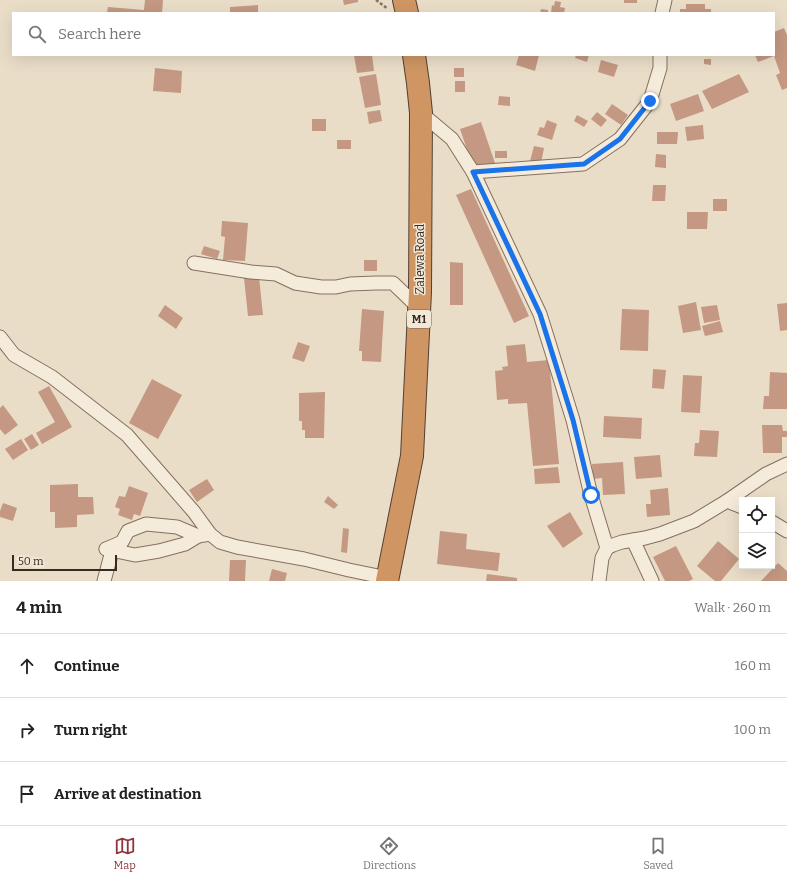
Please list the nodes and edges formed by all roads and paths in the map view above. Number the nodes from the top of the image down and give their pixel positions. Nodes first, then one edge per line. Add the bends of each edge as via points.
1 (404, 0) edge
2 (665, 0) edge
3 (407, 12) edge
4 (662, 12) edge
5 (414, 56) edge
6 (660, 56) edge
7 (421, 113) junction
8 (473, 172) junction
9 (194, 263) dead end
10 (420, 309) junction
11 (0, 337) edge
12 (787, 464) edge
13 (727, 501) junction
14 (739, 507) edge
15 (775, 524) edge
16 (787, 531) edge
17 (204, 535) junction
18 (633, 540) junction
19 (607, 548) junction
20 (112, 551) junction
21 (387, 580) edge
22 (104, 581) edge
23 (599, 581) edge
24 (652, 581) edge

1 - 3 highway
2 - 4 street
5 - 7 highway, Zalewa Road / M1
6 - 8 street via 660,68 650,101 620,139 584,164
7 - 8 street via 452,139
7 - 10 highway, Zalewa Road / M1
8 - 19 street via 540,314 573,420
9 - 10 street via 276,274 295,283 321,287 392,283
10 - 21 highway, Zalewa Road / M1 via 412,456
11 - 17 street via 14,355 52,377 127,435 194,512
12 - 13 street via 766,474
13 - 14 street
13 - 18 street via 694,521 660,534
15 - 16 street
17 - 20 street via 185,544 159,551 135,555
17 - 20 street via 176,527 146,524 128,531 122,542 106,550
17 - 21 street via 237,547 304,559
18 - 19 street
18 - 24 street
19 - 23 street via 602,558
20 - 22 street

